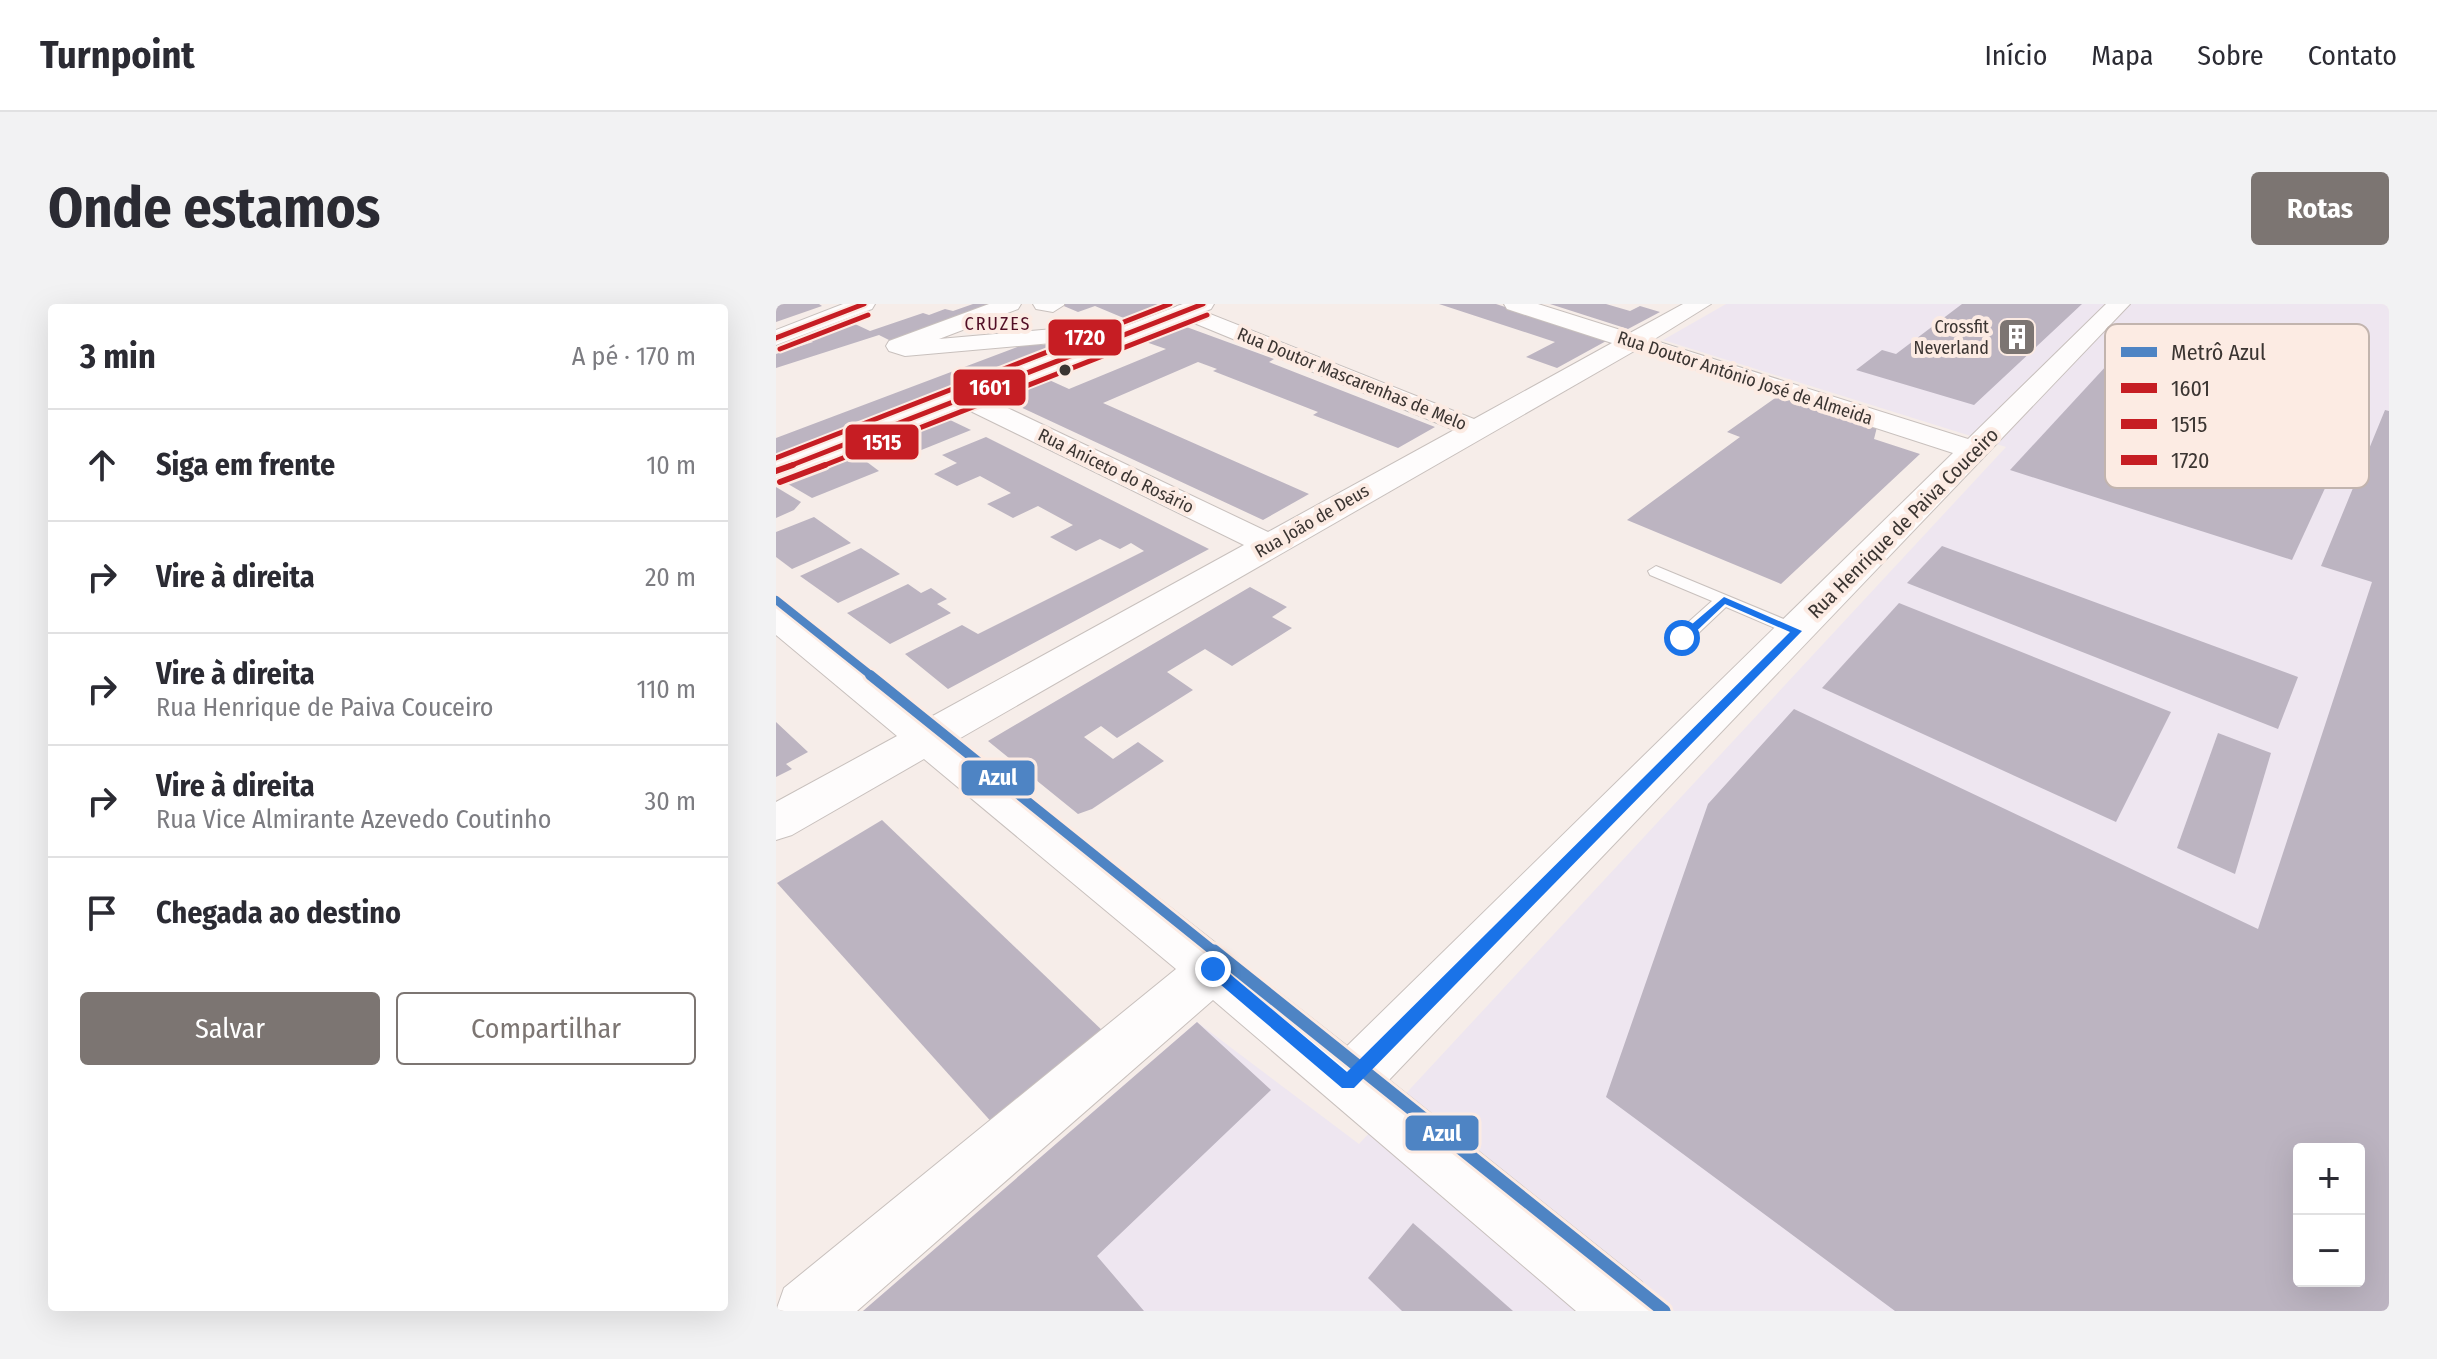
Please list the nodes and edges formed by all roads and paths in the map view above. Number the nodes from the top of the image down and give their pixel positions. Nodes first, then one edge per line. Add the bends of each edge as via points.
1 (864, 304) edge
2 (1010, 304) edge
3 (1044, 304) edge
4 (1515, 304) edge
5 (1700, 304) edge
6 (2119, 304) edge
7 (1053, 305) edge
8 (1194, 308) edge
9 (776, 338) edge
10 (1107, 341) junction
11 (1633, 342) junction
12 (963, 397) junction
13 (1475, 429) junction
14 (1975, 451) junction
15 (776, 471) edge
16 (1270, 545) junction
17 (1656, 571) dead end
18 (1724, 600) junction
19 (776, 617) edge
20 (1797, 631) junction
21 (1682, 638) dead end
22 (923, 738) junction
23 (776, 823) edge
24 (1213, 969) junction
25 (1348, 1083) junction
26 (1619, 1305) dead end
27 (807, 1311) edge

1 - 9 street
2 - 10 street via 898,346 1088,333
3 - 7 street
4 - 11 street, Rua Doutor António José de Almeida
5 - 11 street, Rua João de Deus
6 - 14 street, Rua Henrique de Paiva Couceiro
8 - 10 street
8 - 13 street, Rua Doutor Mascarenhas de Melo
10 - 12 street
11 - 13 street, Rua João de Deus
11 - 14 street, Rua Doutor António José de Almeida
12 - 15 street
12 - 16 street, Rua Aniceto do Rosário
13 - 16 street, Rua João de Deus
14 - 20 street, Rua Henrique de Paiva Couceiro
16 - 22 street, Rua João de Deus
17 - 18 lane
18 - 20 lane
18 - 21 lane
19 - 22 street
20 - 25 street, Rua Henrique de Paiva Couceiro
22 - 23 street, Rua João de Deus
22 - 24 street
24 - 25 street
24 - 27 street
25 - 26 street

